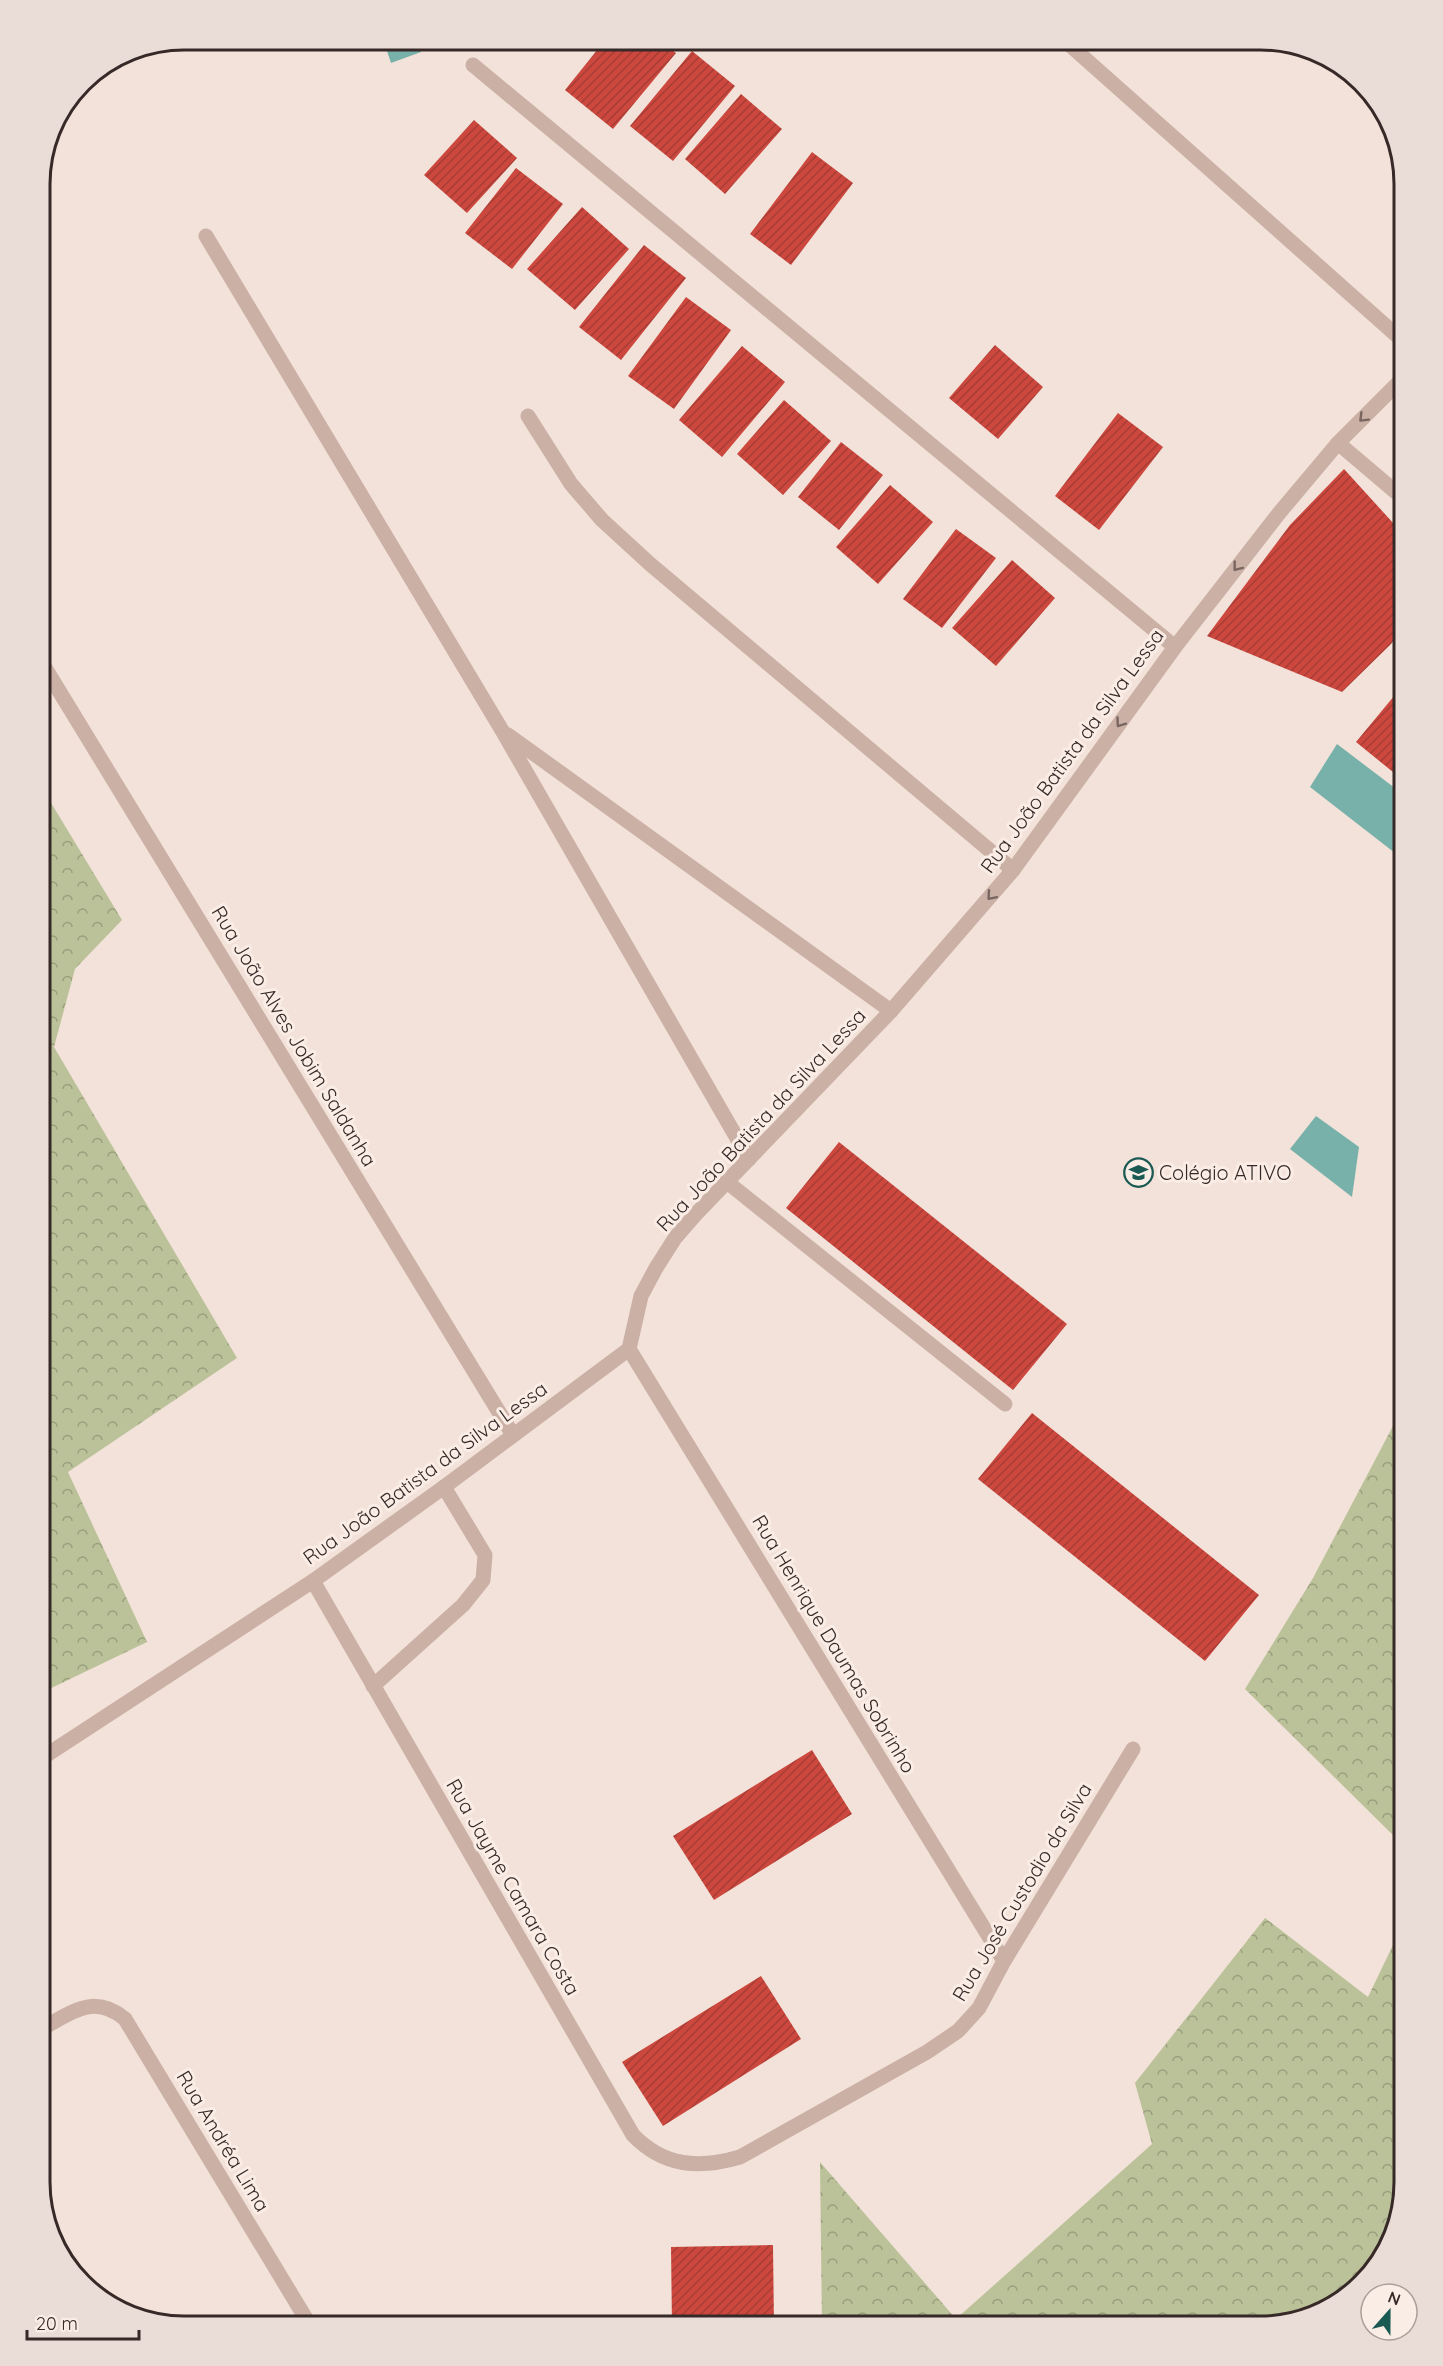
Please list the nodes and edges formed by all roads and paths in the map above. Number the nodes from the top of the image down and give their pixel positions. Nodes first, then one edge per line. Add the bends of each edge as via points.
1 (1075, 50) edge
2 (473, 65) dead end
3 (206, 236) dead end
4 (1394, 333) edge
5 (1394, 386) edge
6 (528, 416) dead end
7 (1338, 443) junction
8 (1394, 491) edge
9 (1175, 647) junction
10 (50, 676) edge
11 (503, 732) junction
12 (1013, 870) junction
13 (891, 1011) junction
14 (749, 1159) junction
15 (727, 1182) junction
16 (629, 1349) junction
17 (1005, 1404) dead end
18 (513, 1435) junction
19 (444, 1487) junction
20 (313, 1581) junction
21 (373, 1686) junction
22 (1133, 1749) dead end
23 (50, 1753) edge
24 (1004, 1961) junction
25 (50, 2024) edge
26 (715, 2164) joint
27 (304, 2316) edge

1 - 4 street
2 - 9 street
3 - 11 street
5 -> 7 street, Rua João Batista da Silva Lessa
6 - 12 street via 571,484 602,520
7 - 8 street
7 -> 9 street, Rua João Batista da Silva Lessa
9 -> 12 street, Rua João Batista da Silva Lessa
10 - 18 street, Rua João Alves Jobim Saldanha
11 - 13 street
11 - 14 street
12 -> 13 street, Rua João Batista da Silva Lessa
13 - 14 street, Rua João Batista da Silva Lessa
14 - 15 street, Rua João Batista da Silva Lessa
15 - 16 street, Rua João Batista da Silva Lessa via 675,1238 656,1268 641,1296
15 - 17 street
16 - 18 street, Rua João Batista da Silva Lessa
16 - 24 street, Rua Henrique Daumas Sobrinho
18 - 19 street, Rua João Batista da Silva Lessa
19 - 20 street, Rua João Batista da Silva Lessa
19 - 21 street via 485,1555 483,1581 463,1605
20 - 21 street, Rua Jayme Camara Costa
20 - 23 street, Rua João Batista da Silva Lessa
21 - 26 street, Rua Jayme Camara Costa via 633,2135 647,2149 667,2158
22 - 24 street, Rua José Custodio da Silva
24 - 26 street, Rua José Custodio da Silva via 979,2008 958,2031 740,2157
25 - 27 street, Rua Andréa Lima via 93,2005 116,2011 125,2019

